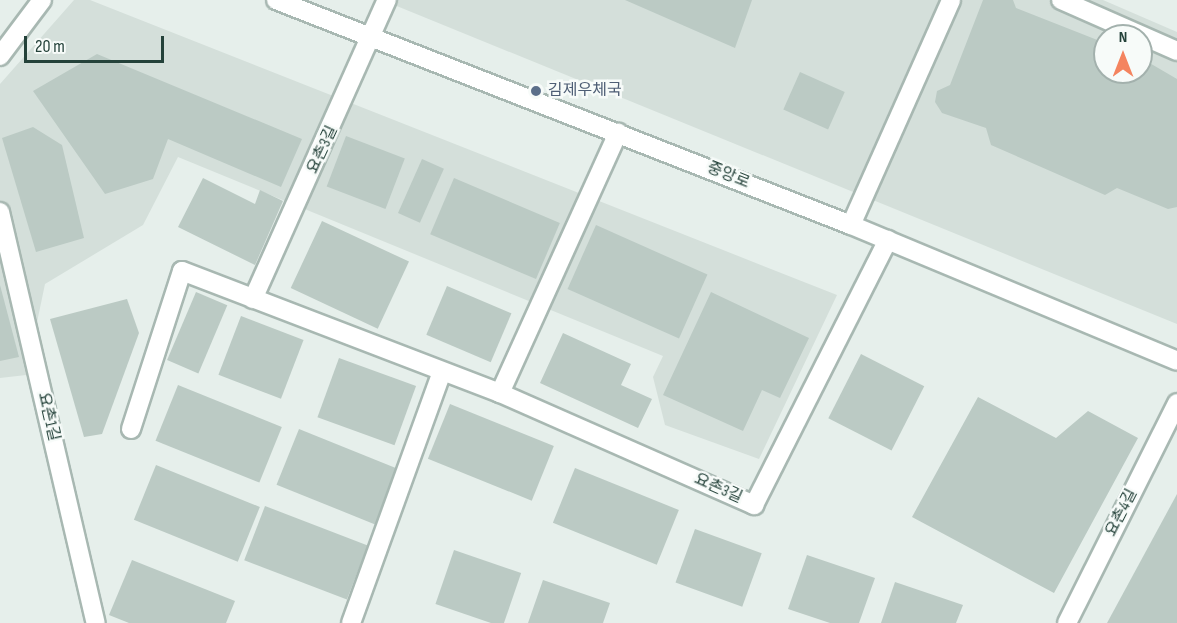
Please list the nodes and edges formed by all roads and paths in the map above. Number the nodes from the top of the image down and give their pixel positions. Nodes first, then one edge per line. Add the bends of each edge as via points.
1 (42, 0) edge
2 (276, 0) edge
3 (387, 0) edge
4 (951, 0) edge
5 (1061, 0) edge
6 (375, 36) junction
7 (1177, 51) edge
8 (0, 56) edge
9 (618, 133) junction
10 (0, 212) edge
11 (851, 225) junction
12 (888, 240) junction
13 (253, 299) junction
14 (1177, 361) edge
15 (441, 374) junction
16 (500, 393) junction
17 (1177, 404) edge
18 (131, 429) dead end
19 (96, 623) edge
20 (351, 623) edge
21 (1067, 623) edge

1 - 8 street
2 - 6 street, 중앙로
3 - 6 street, 요촌3길
4 - 11 street
5 - 7 street
6 - 9 street, 중앙로
6 - 13 street, 요촌3길
9 - 11 street, 중앙로
9 - 16 street
10 - 19 street, 요촌1길
11 - 12 street, 중앙로
12 - 14 street, 중앙로
12 - 16 street, 요촌3길 via 754,505
13 - 15 street, 요촌3길
13 - 18 street, 요촌3길 via 182,271
15 - 16 street, 요촌3길
15 - 20 street
17 - 21 street, 요촌4길

